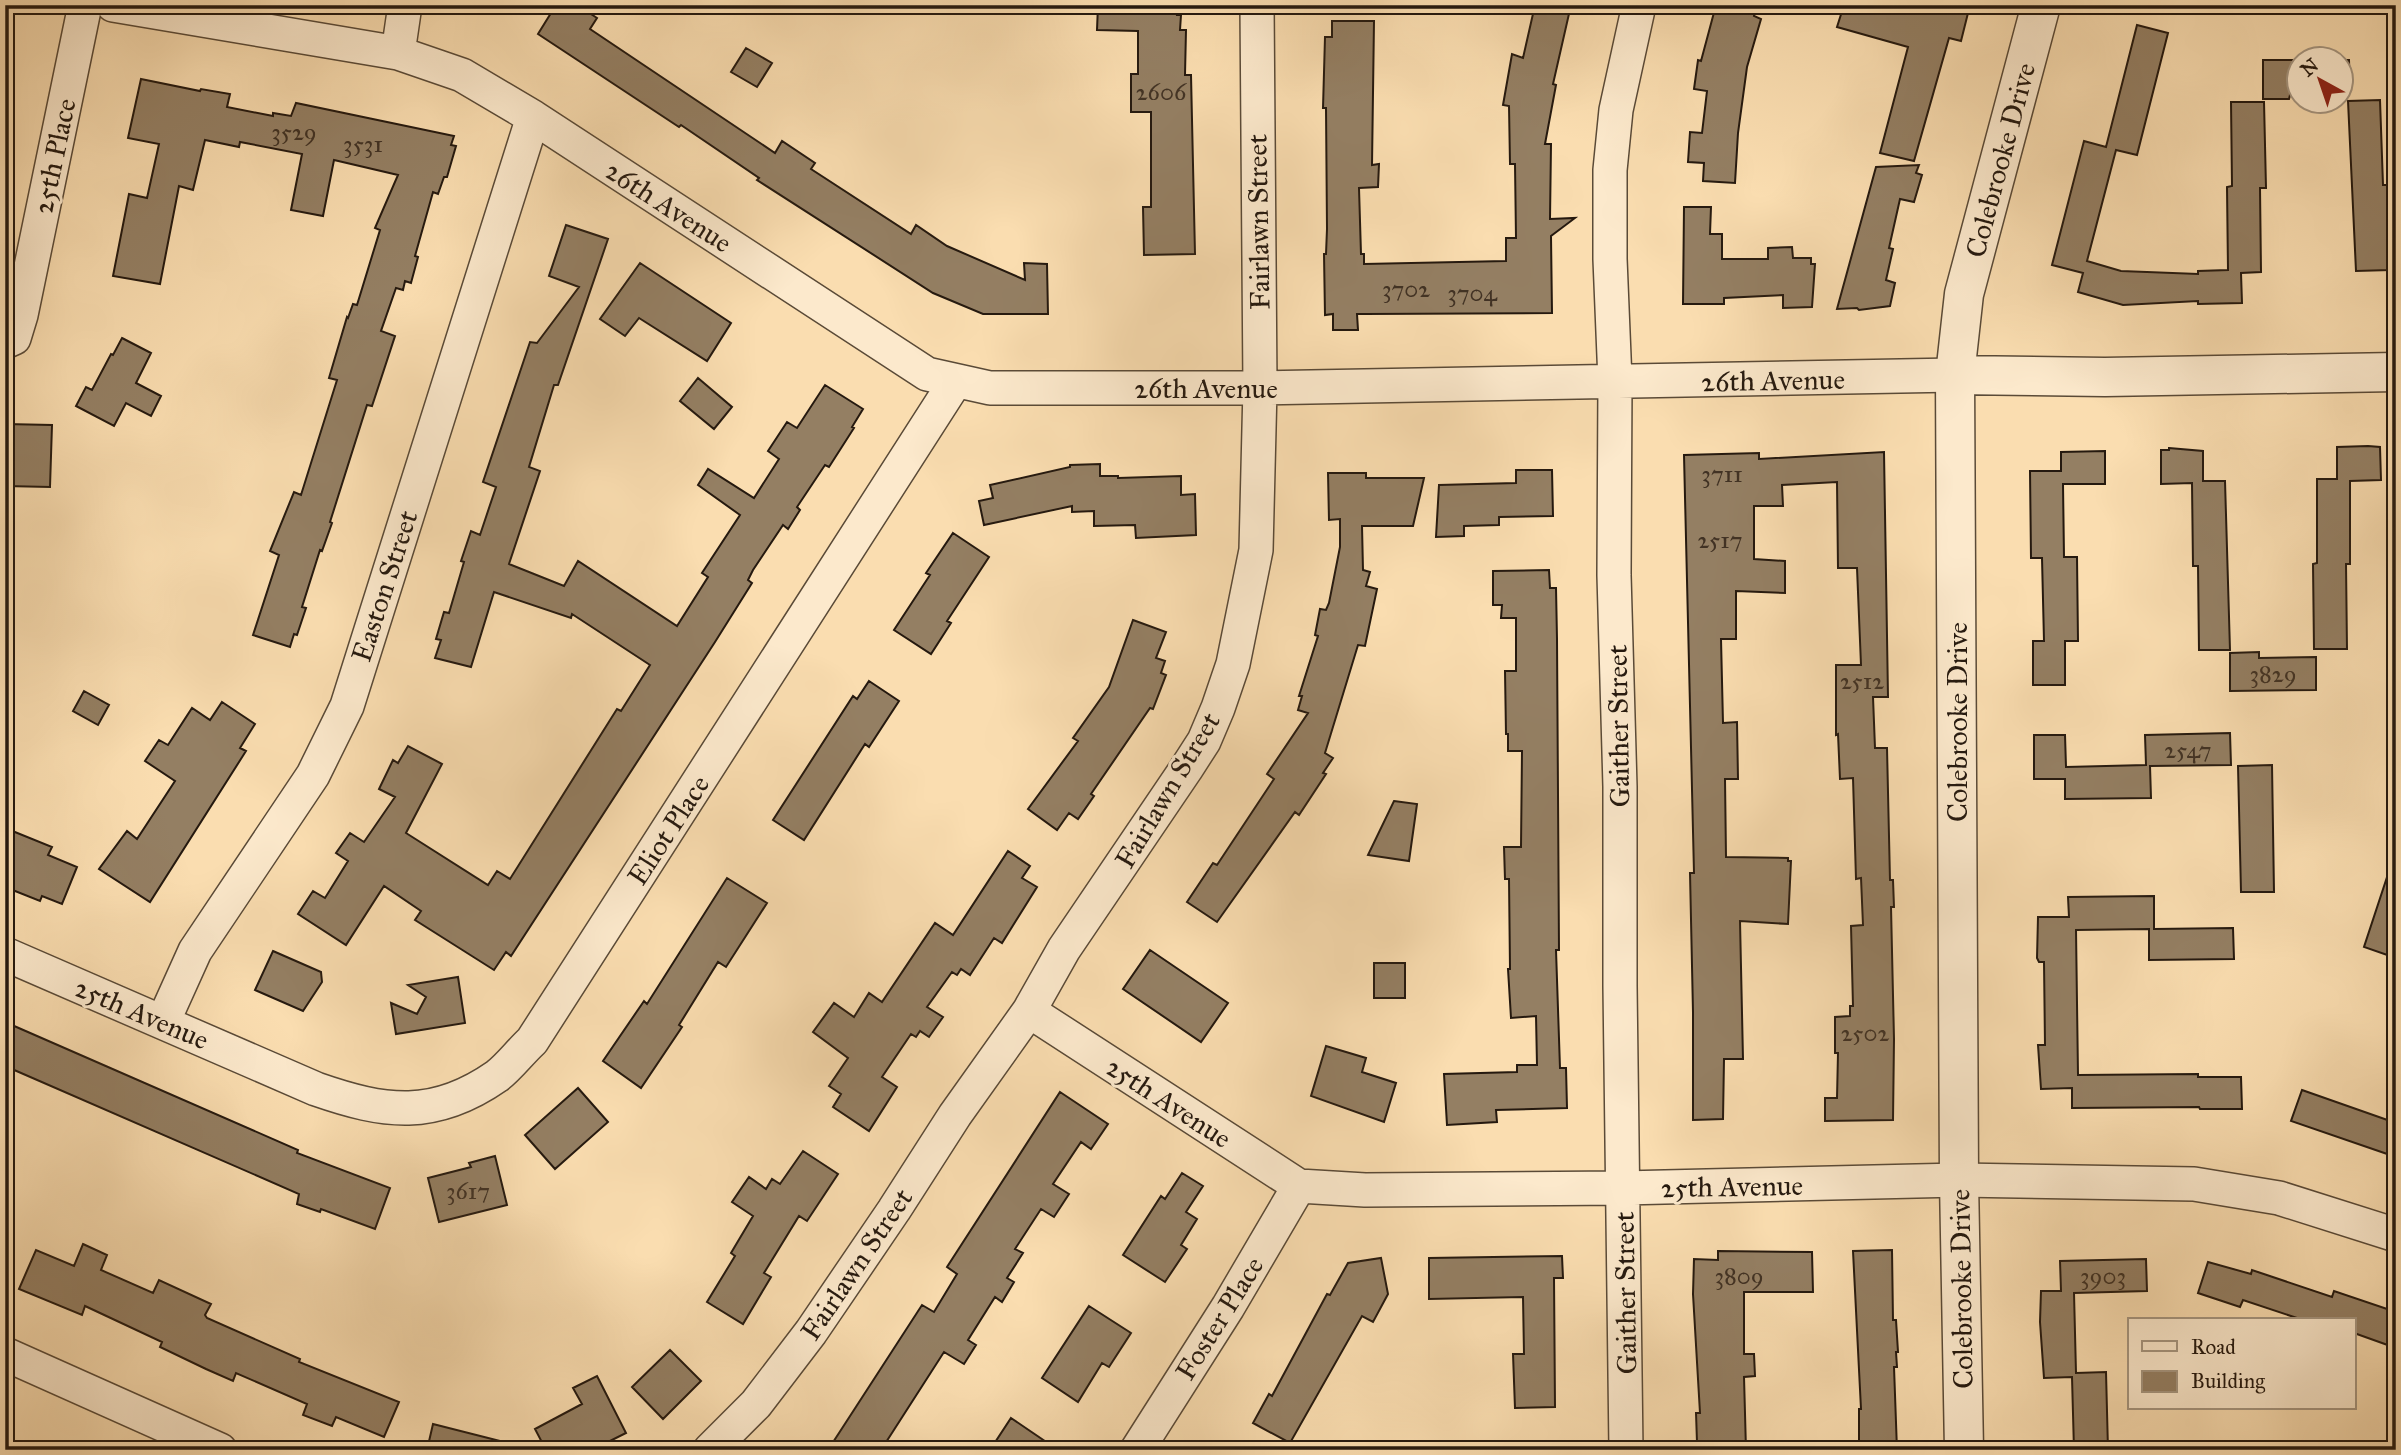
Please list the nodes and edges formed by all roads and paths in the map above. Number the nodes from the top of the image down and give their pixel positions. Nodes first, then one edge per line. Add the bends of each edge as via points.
1 (85, 5) edge
2 (113, 5) edge
3 (405, 5) edge
4 (1257, 5) edge
5 (1639, 5) edge
6 (2040, 5) edge
7 (398, 53) junction
8 (533, 117) junction
9 (5, 342) edge
10 (2396, 372) edge
11 (1955, 375) junction
12 (956, 382) junction
13 (1615, 382) junction
14 (1260, 388) junction
15 (5, 954) edge
16 (1029, 1012) junction
17 (163, 1022) junction
18 (280, 1073) joint
19 (1959, 1180) junction
20 (1299, 1186) junction
21 (1623, 1188) junction
22 (2396, 1235) edge
23 (5, 1354) edge
24 (1144, 1447) edge
25 (220, 1450) edge
26 (710, 1450) edge
27 (1626, 1450) edge
28 (1964, 1450) edge

1 - 9 street, 25th Place via 21,315 14,338
2 - 7 street, 26th Avenue
3 - 7 street
4 - 14 street, Fairlawn Street
5 - 13 street, Gaither Street via 1616,110 1610,170
6 - 11 street, Colebrooke Drive via 1964,293
7 - 8 street, 26th Avenue via 462,75
8 - 12 street, 26th Avenue via 927,374
8 - 17 street, Easton Street via 346,706 313,775 195,951
10 - 11 street, 26th Avenue
11 - 13 street, 26th Avenue
11 - 19 street, Colebrooke Drive
12 - 14 street, 26th Avenue via 989,388
12 - 18 street, Eliot Place via 531,1041 499,1074 462,1097 423,1108 377,1108
13 - 14 street, 26th Avenue
13 - 21 street, Gaither Street
14 - 16 street, Fairlawn Street via 1256,550 1233,664 1218,708 1204,741 1064,949
15 - 17 street, 25th Avenue
16 - 20 street, 25th Avenue
16 - 26 street, Fairlawn Street via 811,1332 756,1404
17 - 18 street, 25th Avenue
19 - 21 street, 25th Avenue
19 - 22 street, 25th Avenue via 2194,1184 2279,1198
19 - 28 street, Colebrooke Drive
20 - 21 street, 25th Avenue via 1366,1190
20 - 24 street, Foster Place
21 - 27 street, Gaither Street
23 - 25 street

